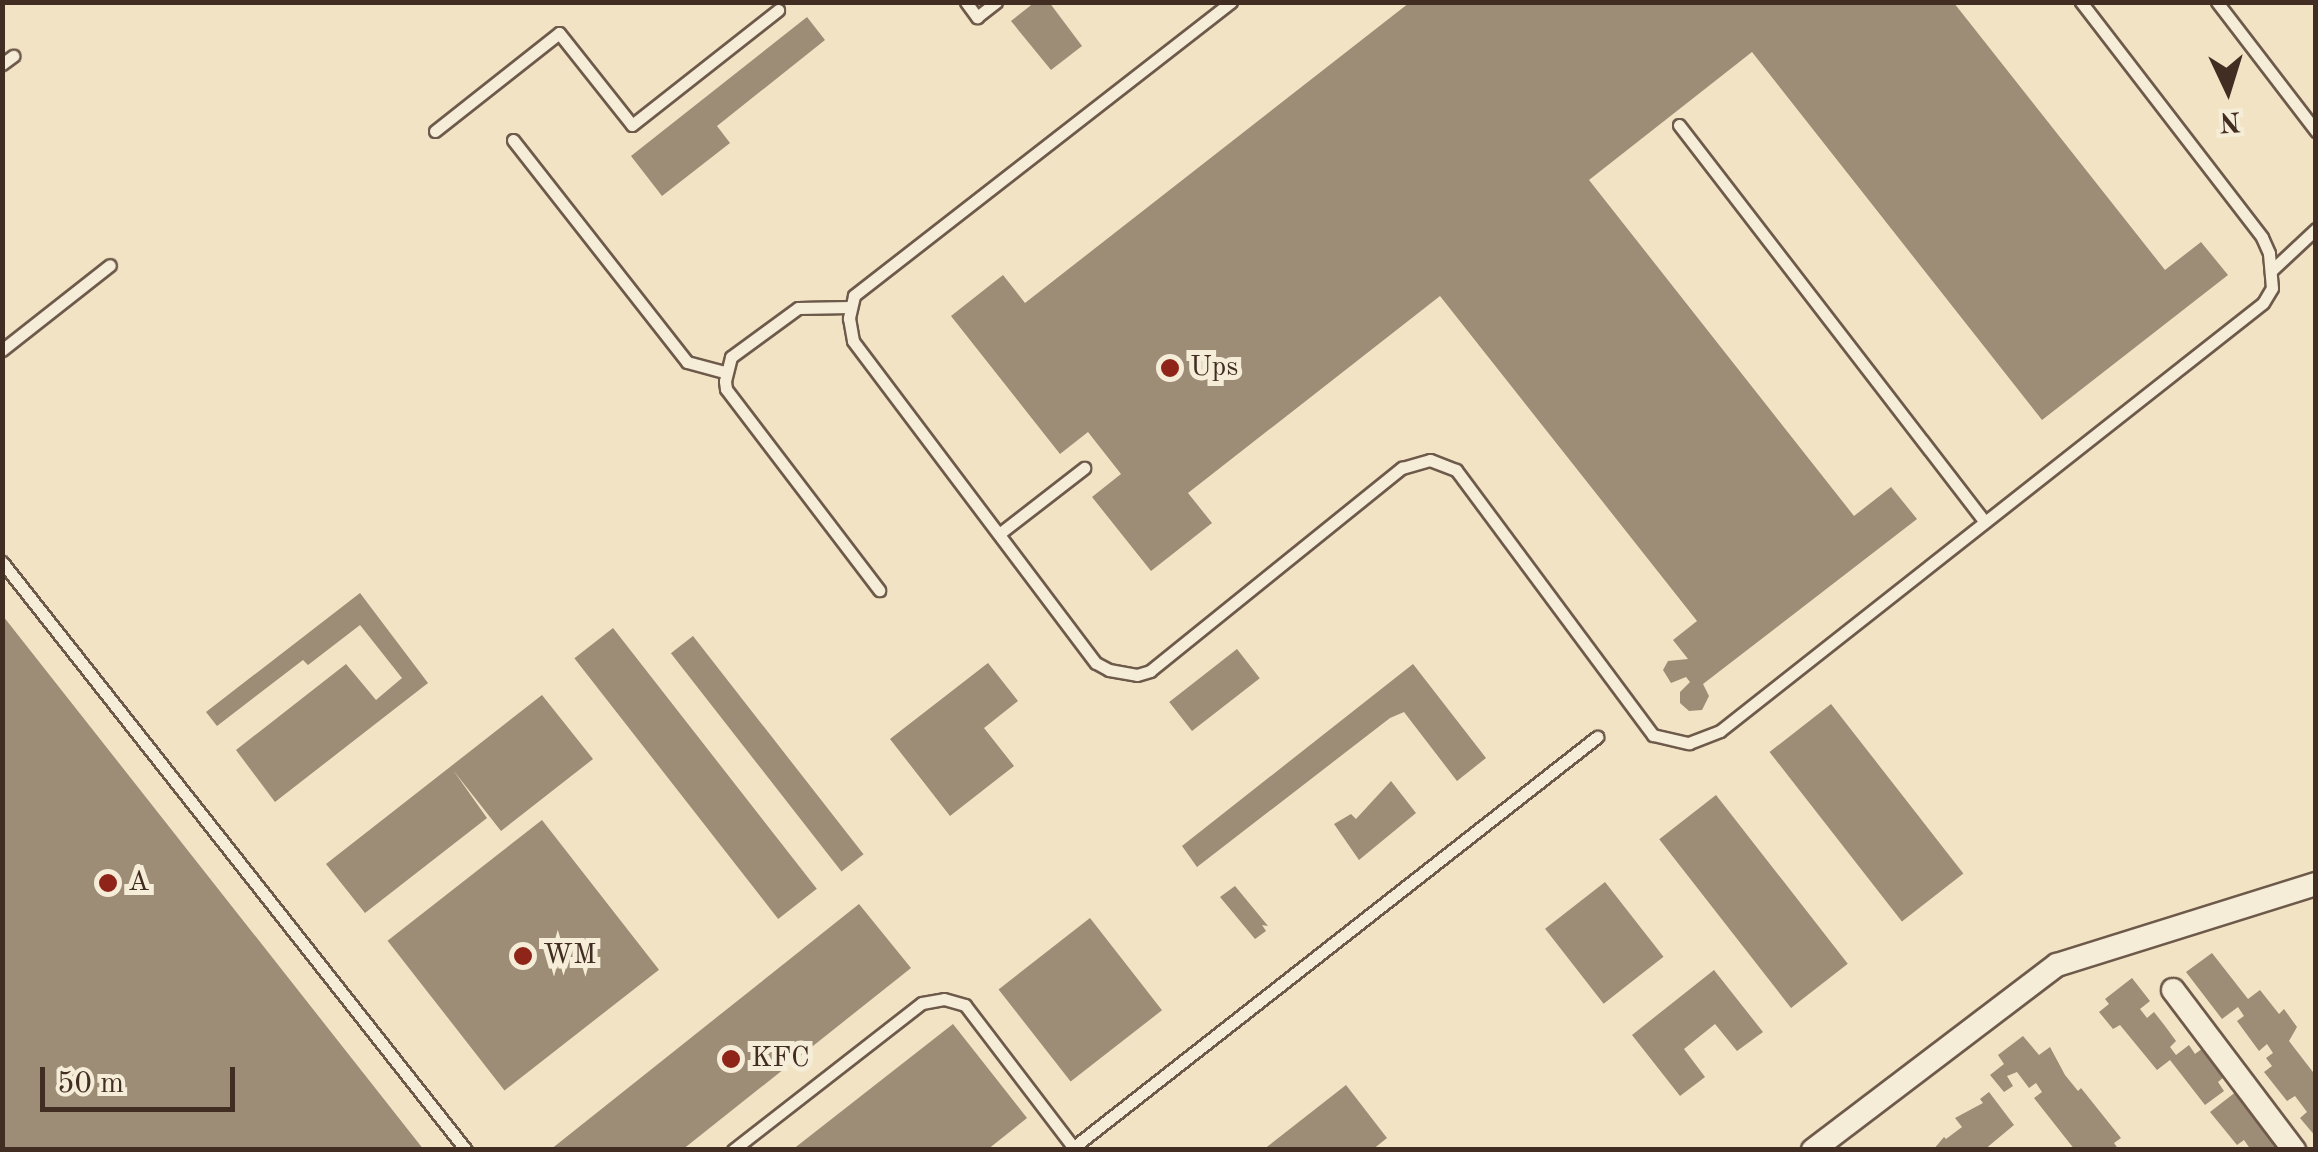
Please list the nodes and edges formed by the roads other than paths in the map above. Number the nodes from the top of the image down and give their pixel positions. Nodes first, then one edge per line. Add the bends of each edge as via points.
1 (966, 2) edge
2 (996, 2) edge
3 (1231, 2) edge
4 (2081, 2) edge
5 (2217, 2) edge
6 (778, 10) dead end
7 (1679, 125) dead end
8 (2316, 130) edge
9 (435, 131) dead end
10 (513, 140) dead end
11 (2316, 229) edge
12 (110, 265) dead end
13 (2272, 270) junction
14 (850, 306) junction
15 (2, 350) edge
16 (726, 372) junction
17 (1084, 468) dead end
18 (1985, 522) junction
19 (999, 534) junction
20 (2, 562) edge
21 (879, 590) dead end
22 (1597, 737) dead end
23 (2316, 884) edge
24 (2173, 990) dead end
25 (1072, 1148) edge
26 (466, 1150) edge
27 (733, 1150) edge
28 (1813, 1150) edge
29 (2294, 1150) edge

1 - 2 lane via 977,17
3 - 14 lane via 854,296
4 - 13 lane via 2262,238
5 - 8 lane
6 - 9 lane via 632,125 559,33
7 - 18 lane
10 - 16 lane via 687,362
11 - 13 lane
12 - 15 lane
13 - 18 lane via 2263,302
14 - 16 lane via 798,308 731,358
14 - 19 lane via 853,341
16 - 21 lane via 726,389
17 - 19 lane
18 - 19 lane via 1720,731 1689,743 1653,735 1456,470 1443,462 1402,468 1137,675 1096,663
20 - 26 lane
22 - 25 lane
23 - 28 street via 2057,965
24 - 29 street
25 - 27 lane via 965,1005 944,1000 922,1003

